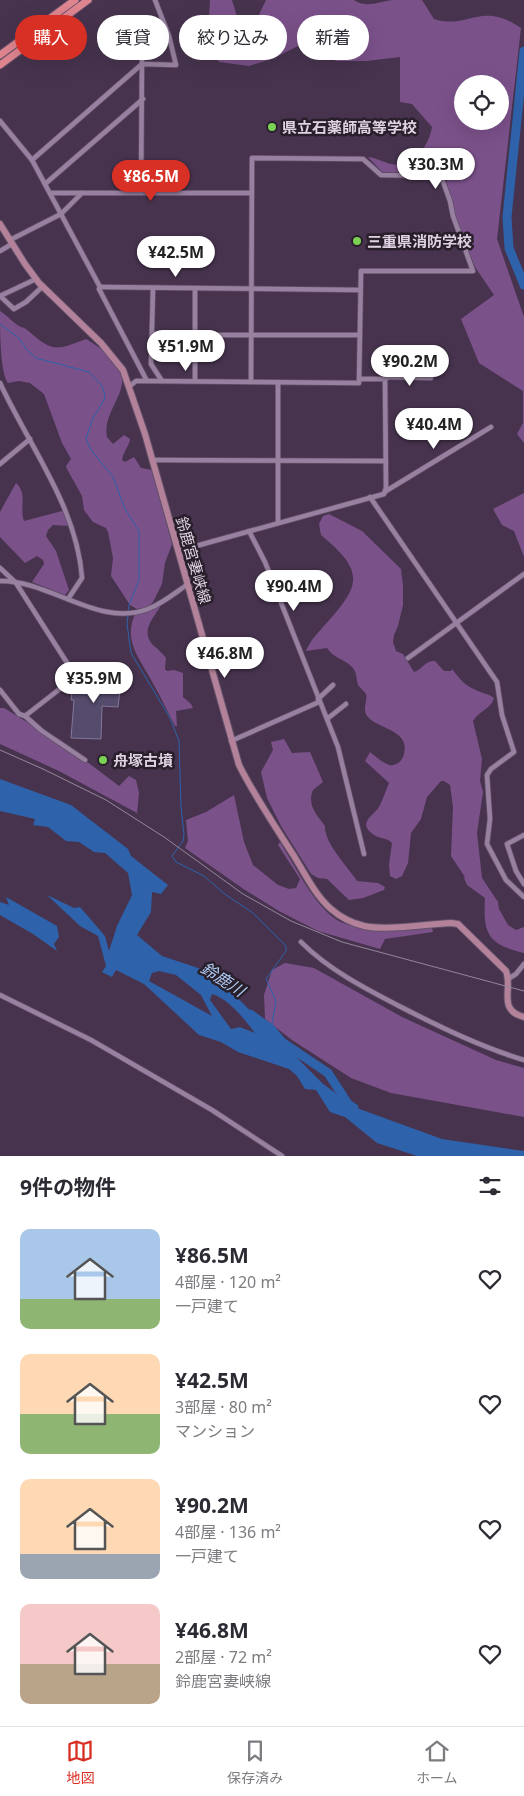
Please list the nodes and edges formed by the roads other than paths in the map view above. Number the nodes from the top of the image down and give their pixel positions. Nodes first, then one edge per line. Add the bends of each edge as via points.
1 (75, 0) edge
2 (88, 0) edge
3 (155, 0) edge
4 (0, 55) edge
5 (142, 60) edge
6 (142, 64) junction
7 (0, 65) edge
8 (142, 99) junction
9 (0, 121) edge
10 (32, 160) junction
11 (45, 184) junction
12 (50, 193) junction
13 (82, 193) junction
14 (141, 193) junction
15 (252, 193) junction
16 (61, 214) junction
17 (0, 224) edge
18 (11, 242) junction
19 (0, 251) edge
20 (36, 279) junction
21 (43, 286) junction
22 (100, 287) junction
23 (153, 288) junction
24 (195, 288) junction
25 (251, 288) junction
26 (360, 290) junction
27 (0, 296) edge
28 (152, 334) junction
29 (196, 334) junction
30 (251, 335) junction
31 (360, 335) junction
32 (431, 378) dead end
33 (385, 379) junction
34 (360, 380) junction
35 (147, 381) junction
36 (162, 381) junction
37 (195, 381) junction
38 (0, 382) edge
39 (251, 382) junction
40 (278, 382) junction
41 (130, 386) junction
42 (491, 427) dead end
43 (30, 440) junction
44 (153, 460) junction
45 (278, 460) junction
46 (386, 462) junction
47 (0, 464) edge
48 (386, 490) junction
49 (370, 497) junction
50 (278, 523) junction
51 (249, 531) junction
52 (178, 551) junction
53 (0, 568) edge
54 (524, 574) edge
55 (0, 581) edge
56 (16, 583) junction
57 (188, 584) junction
58 (68, 600) junction
59 (456, 622) junction
60 (408, 658) dead end
61 (332, 685) dead end
62 (0, 690) edge
63 (319, 701) junction
64 (346, 704) dead end
65 (24, 716) junction
66 (327, 720) junction
67 (231, 741) junction
68 (85, 760) dead end
69 (524, 835) edge
70 (364, 854) dead end
71 (524, 884) edge
72 (524, 897) edge
73 (301, 942) dead end
74 (524, 964) edge
75 (508, 979) junction
76 (0, 995) edge
77 (524, 1018) edge
78 (524, 1060) edge
79 (282, 1156) edge

1 - 4 highway
2 - 7 highway
3 - 6 street via 176,65
5 - 6 street
6 - 8 street
6 - 10 street
8 - 11 street
8 - 14 street
9 - 10 street
10 - 11 street
11 - 12 street
12 - 13 street
12 - 16 street
13 - 14 street
13 - 16 street
14 - 15 street
15 - 25 street
15 - 26 street via 252,158 363,159 381,175 441,176 473,271 361,270
16 - 18 street
16 - 22 street
17 - 18 main road, 鈴鹿宮妻峡線
18 - 19 street
18 - 20 main road, 鈴鹿宮妻峡線
20 - 21 main road, 鈴鹿宮妻峡線
20 - 27 street
21 - 27 street via 14,309
21 - 41 main road, 鈴鹿宮妻峡線 via 112,354
22 - 23 street
22 - 35 street
23 - 24 street
23 - 28 street
24 - 25 street
24 - 29 street
25 - 26 street
25 - 30 street
26 - 31 street
28 - 29 street
28 - 36 street via 151,364
29 - 30 street
29 - 37 street
30 - 31 street
30 - 39 street
31 - 34 street
32 - 33 street
33 - 34 street
33 - 46 street
34 - 40 street via 359,383
35 - 36 street
35 - 41 street via 136,381
36 - 37 street
37 - 39 street
38 - 43 street
39 - 40 street
40 - 45 street
41 - 44 main road, 鈴鹿宮妻峡線
42 - 48 street
43 - 47 street
43 - 58 street via 66,512 76,544 82,578
44 - 45 street
44 - 52 main road, 鈴鹿宮妻峡線
45 - 46 street
45 - 50 street
46 - 48 street
48 - 49 street via 384,494
49 - 50 street
49 - 59 street
50 - 51 street
51 - 52 street
51 - 63 street via 265,562
52 - 57 main road, 鈴鹿宮妻峡線
53 - 56 street
54 - 59 street
55 - 56 street
56 - 58 street
56 - 65 street via 70,669 61,688
57 - 58 street via 150,608 133,612 87,607
57 - 67 main road, 鈴鹿宮妻峡線
59 - 60 street
59 - 72 street via 497,682 502,715 514,752 487,774 490,819 487,840 506,880
61 - 63 street
62 - 65 street
63 - 66 street
63 - 67 street
64 - 66 street
65 - 68 street
66 - 70 street via 338,747
67 - 75 main road, 鈴鹿宮妻峡線 via 252,790 315,890 332,910 350,921 374,927 456,923 506,971
69 - 71 street via 507,844 516,872
73 - 78 street via 318,958 375,994 435,1024
74 - 75 street
75 - 77 main road via 509,1007
76 - 79 street via 91,1040 212,1110

